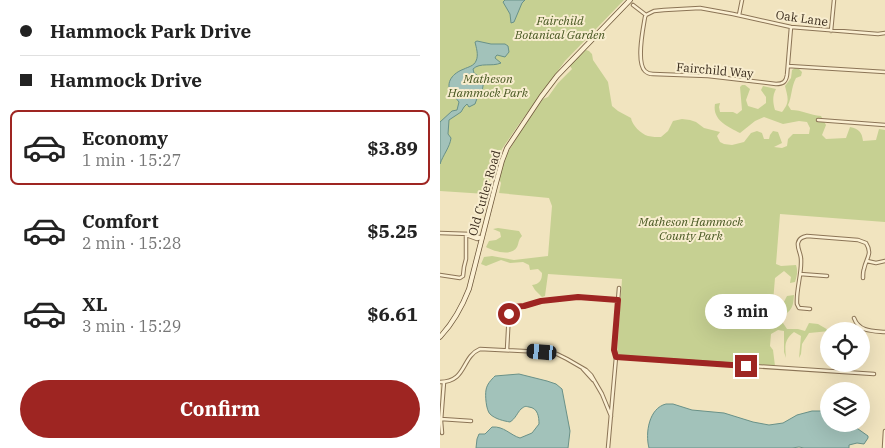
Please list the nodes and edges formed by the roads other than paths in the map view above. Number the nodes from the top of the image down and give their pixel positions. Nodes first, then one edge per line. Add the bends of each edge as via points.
1 (630, 0) edge
2 (742, 0) edge
3 (834, 0) edge
4 (633, 5) dead end
5 (646, 15) junction
6 (739, 15) junction
7 (792, 27) junction
8 (831, 31) junction
9 (885, 34) edge
10 (788, 66) junction
11 (885, 72) edge
12 (818, 120) dead end
13 (885, 125) edge
14 (440, 233) edge
15 (466, 235) junction
16 (482, 238) junction
17 (867, 261) junction
18 (885, 261) edge
19 (800, 274) junction
20 (440, 275) edge
21 (827, 276) dead end
22 (863, 278) dead end
23 (619, 288) dead end
24 (618, 300) junction
25 (810, 309) dead end
26 (854, 318) dead end
27 (885, 332) edge
28 (440, 337) edge
29 (507, 350) junction
30 (616, 357) junction
31 (874, 374) dead end
32 (440, 382) edge
33 (444, 382) junction
34 (610, 416) junction
35 (441, 419) edge
36 (471, 421) dead end
37 (885, 431) edge
38 (442, 433) dead end
39 (608, 448) edge
40 (884, 448) edge

1 - 16 main road, Old Cutler Road via 557,76 507,148
2 - 6 street
3 - 8 street
4 - 5 street
5 - 6 street, Oak Lane via 660,10 696,7
5 - 10 street, Fairchild Way via 641,49 646,72 776,84 784,83
6 - 7 street, Oak Lane
7 - 8 street, Oak Lane
7 - 10 street
8 - 9 street, Oak Lane
10 - 11 street
12 - 13 street
14 - 15 street
15 - 16 street
15 - 20 street via 463,276
16 - 28 main road, Old Cutler Road via 465,299
17 - 18 street
17 - 19 street via 870,254 865,242 807,236 800,239 798,246
17 - 22 street
19 - 21 street
19 - 25 street via 797,306
23 - 24 street
24 - 29 street via 578,297 512,307
24 - 30 street
26 - 27 street via 862,329
29 - 33 street via 478,349 458,376
29 - 34 street via 557,354 582,368 594,380
30 - 31 street
30 - 34 street
32 - 33 street
33 - 35 street
34 - 39 street
35 - 36 street
35 - 38 street
37 - 40 street

